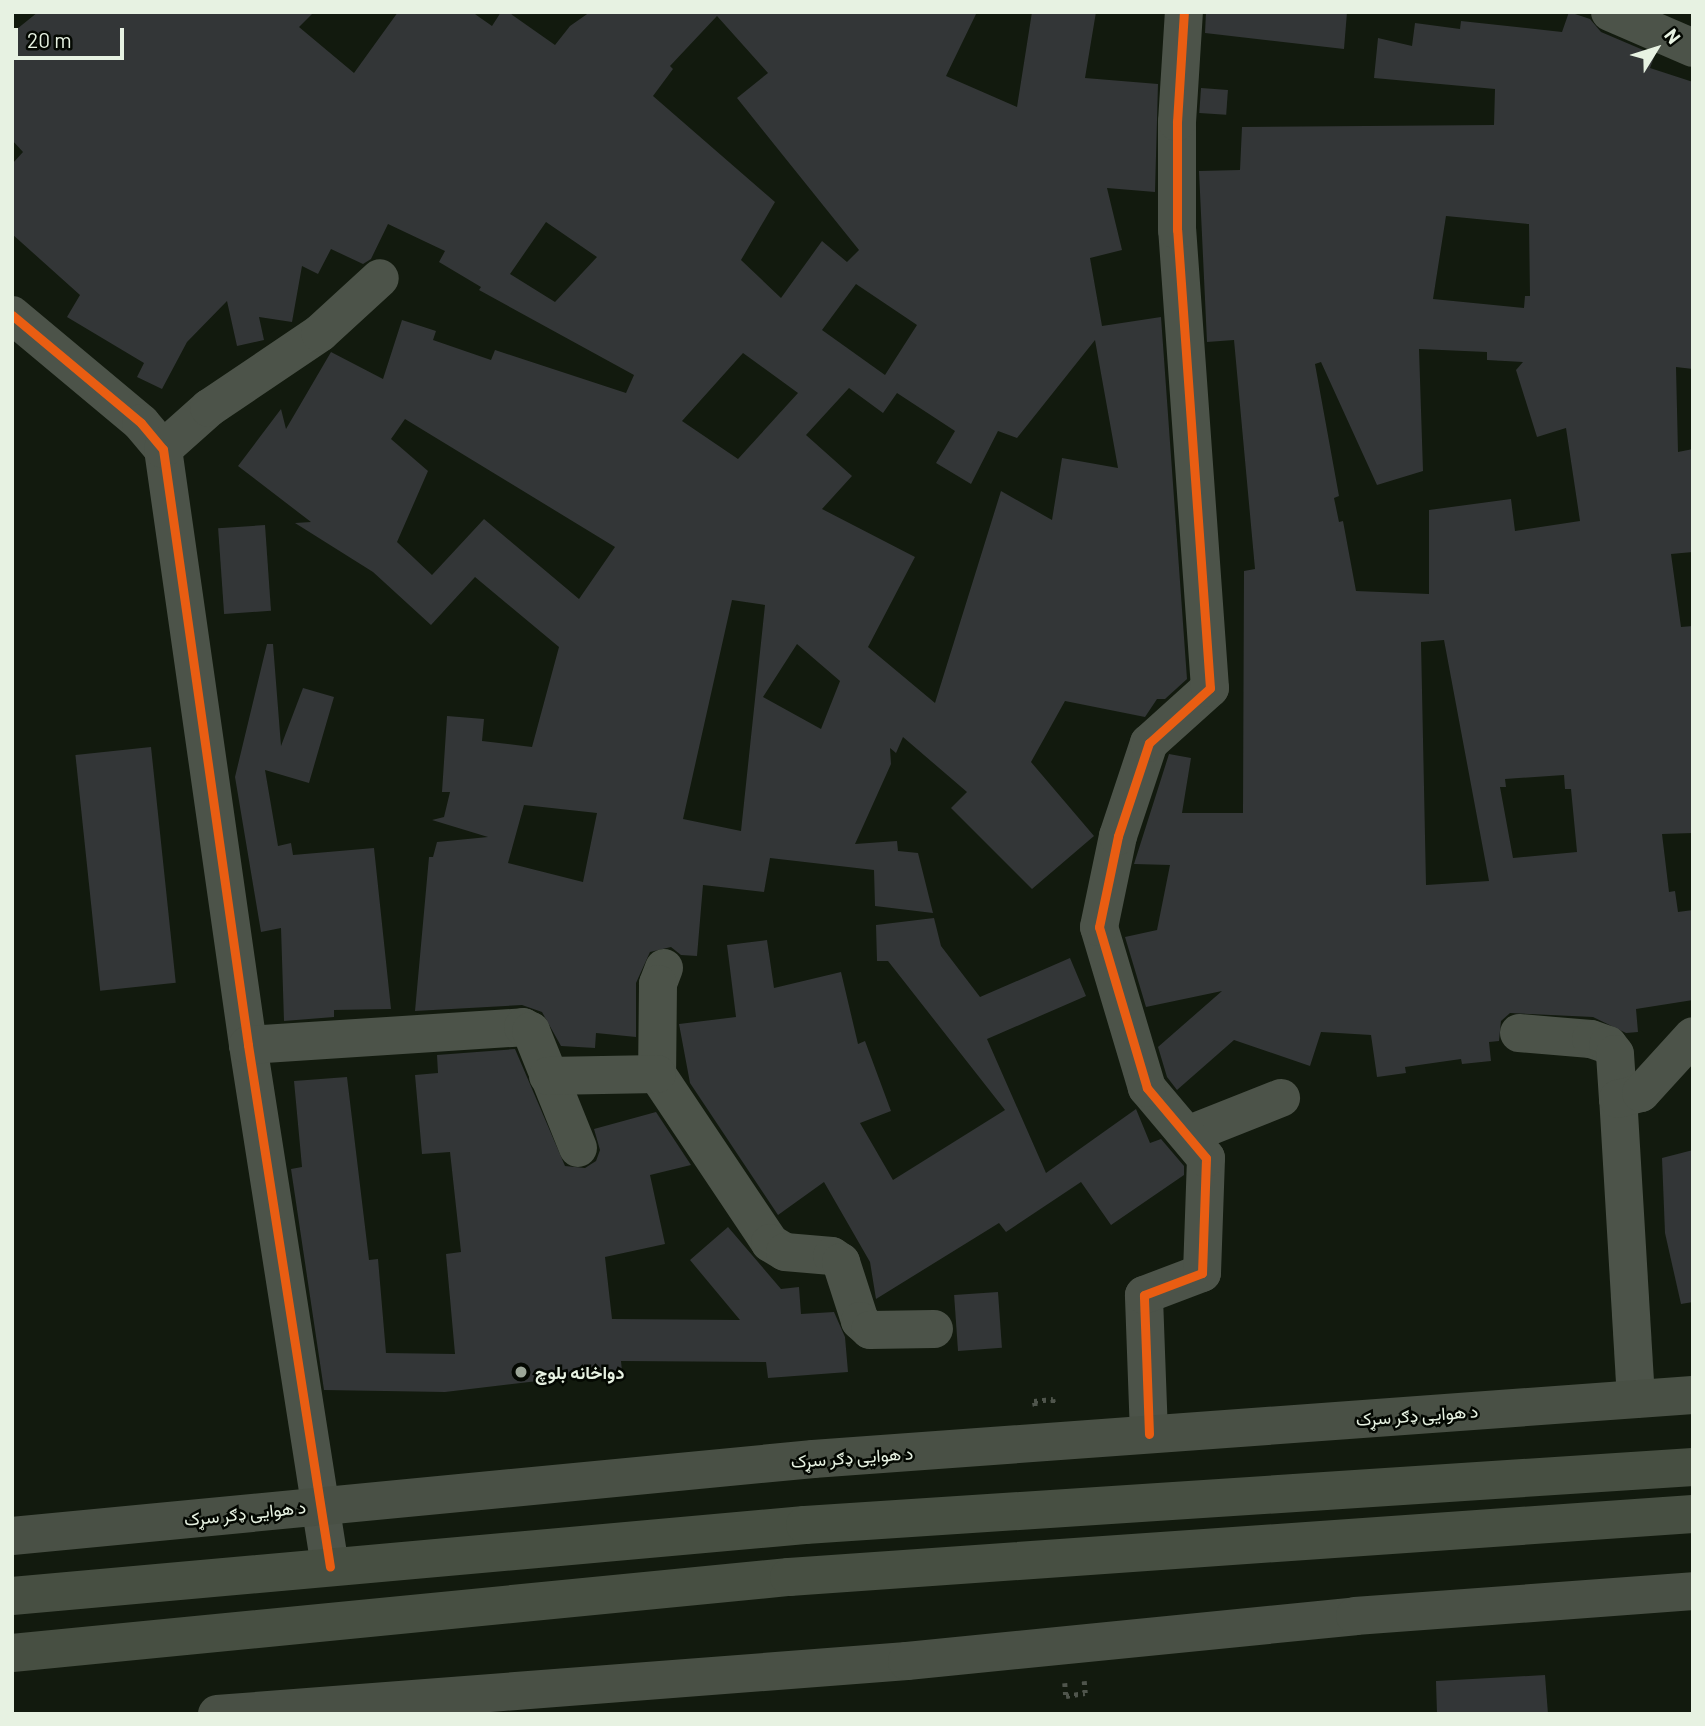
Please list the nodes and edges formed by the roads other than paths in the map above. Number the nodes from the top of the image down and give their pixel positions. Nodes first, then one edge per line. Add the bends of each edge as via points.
1 (1184, 12) edge
2 (1610, 12) edge
3 (1693, 48) edge
4 (380, 278) dead end
5 (12, 316) edge
6 (163, 449) junction
7 (664, 968) dead end
8 (1520, 1033) dead end
9 (1693, 1036) edge
10 (248, 1045) junction
11 (657, 1074) junction
12 (548, 1076) junction
13 (1281, 1098) dead end
14 (1618, 1099) junction
15 (1189, 1135) junction
16 (578, 1149) dead end
17 (934, 1329) dead end
18 (1693, 1395) edge
19 (1636, 1399) junction
20 (1149, 1434) junction
21 (1693, 1467) edge
22 (321, 1506) junction
23 (1693, 1514) edge
24 (12, 1536) edge
25 (330, 1567) junction
26 (1693, 1591) edge
27 (12, 1595) edge
28 (12, 1653) edge
29 (217, 1714) edge

1 - 15 street via 1177,230 1210,688 1149,743 1118,836 1099,927 1147,1088
2 - 3 street
4 - 6 street via 320,333 209,408
5 - 6 street via 141,423
6 - 10 street
7 - 11 street via 658,984
8 - 14 street via 1591,1039 1608,1045 1615,1054
9 - 14 street via 1641,1093
10 - 12 street via 523,1027 531,1031
10 - 22 street
11 - 12 street
11 - 17 street via 777,1250 832,1256 841,1262 860,1321 870,1329
12 - 16 street
13 - 15 street
14 - 19 street
15 - 20 street via 1206,1157 1202,1273 1144,1295
18 - 19 main road, د هوایی ډګر سړک
19 - 20 main road, د هوایی ډګر سړک
20 - 22 main road, د هوایی ډګر سړک via 813,1459
21 - 25 main road via 805,1525
22 - 24 main road, د هوایی ډګر سړک
22 - 25 street
23 - 28 main road via 789,1577
25 - 27 main road
26 - 29 main road via 1355,1616 907,1661

